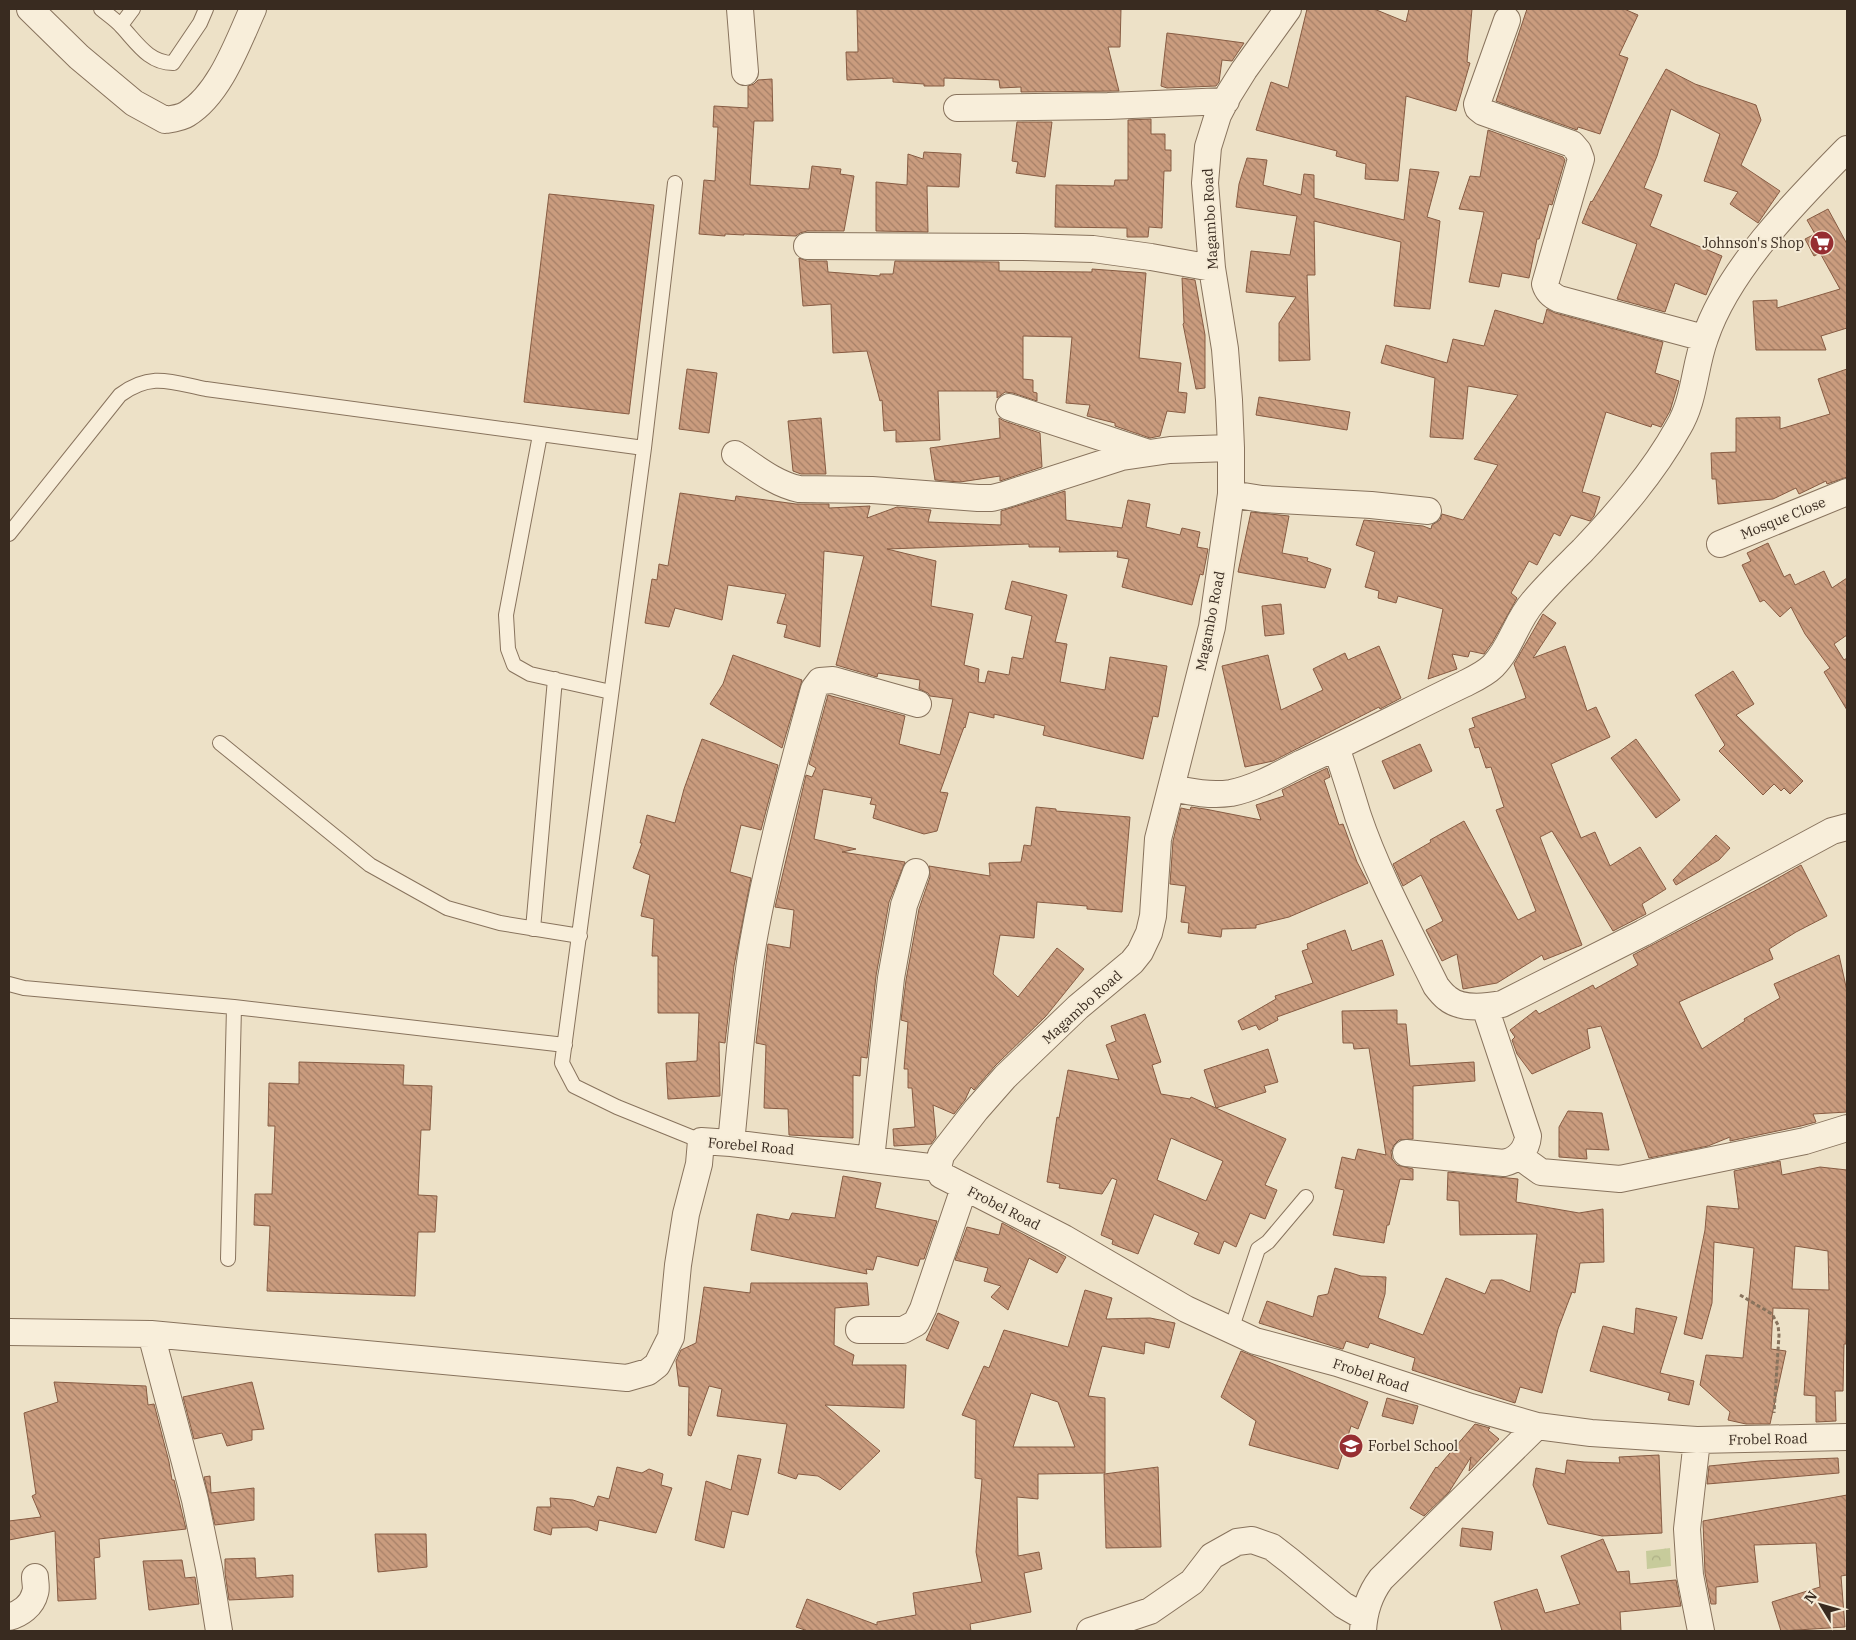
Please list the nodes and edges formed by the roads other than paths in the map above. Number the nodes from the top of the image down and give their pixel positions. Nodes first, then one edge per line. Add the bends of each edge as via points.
1 (30, 9) edge
2 (101, 9) edge
3 (133, 9) edge
4 (206, 9) edge
5 (253, 9) edge
6 (740, 9) edge
7 (1288, 9) edge
8 (1507, 20) dead end
9 (121, 25) junction
10 (745, 72) dead end
11 (1226, 101) junction
12 (957, 108) dead end
13 (1847, 149) edge
14 (675, 183) dead end
15 (806, 246) dead end
16 (1212, 268) junction
17 (1704, 338) junction
18 (1009, 407) dead end
19 (540, 435) junction
20 (644, 448) junction
21 (1231, 448) junction
22 (1148, 452) junction
23 (735, 454) dead end
24 (1847, 492) edge
25 (1230, 494) junction
26 (1428, 511) dead end
27 (9, 534) edge
28 (1720, 544) dead end
29 (555, 679) junction
30 (612, 692) junction
31 (918, 704) dead end
32 (220, 743) dead end
33 (1336, 747) junction
34 (1170, 788) junction
35 (1847, 827) edge
36 (916, 872) dead end
37 (534, 928) junction
38 (580, 936) junction
39 (9, 984) edge
40 (234, 1007) junction
41 (1485, 1007) junction
42 (565, 1045) junction
43 (1847, 1128) edge
44 (701, 1141) junction
45 (731, 1142) junction
46 (1406, 1153) dead end
47 (1518, 1156) junction
48 (871, 1159) junction
49 (938, 1168) junction
50 (964, 1188) junction
51 (1306, 1196) dead end
52 (228, 1259) dead end
53 (859, 1330) dead end
54 (1232, 1330) junction
55 (9, 1332) edge
56 (151, 1334) junction
57 (1537, 1426) junction
58 (1847, 1437) edge
59 (1697, 1440) junction
60 (35, 1577) dead end
61 (9, 1617) edge
62 (1363, 1624) edge
63 (219, 1631) edge
64 (1090, 1631) edge
65 (1701, 1631) edge

1 - 5 street via 79,57 134,103 165,120 186,115 213,88
2 - 9 lane
3 - 9 lane
4 - 9 lane via 173,63 162,63 144,52
6 - 10 street
7 - 11 street, Magambo Road
8 - 17 street via 1476,104 1478,108 1572,144 1581,159 1545,284 1547,289 1559,299
11 - 12 street
11 - 16 street, Magambo Road via 1208,147 1206,174
13 - 17 street via 1753,254 1717,308
14 - 20 lane
15 - 16 street via 1093,249
16 - 21 street, Magambo Road via 1225,349
17 - 33 street via 1690,401 1666,448 1624,504 1526,610 1494,665 1464,684
18 - 22 street
19 - 20 lane
19 - 27 lane via 206,389 162,380 147,381 120,395
19 - 29 lane via 506,615 508,649 514,665 530,674
20 - 30 lane
21 - 22 street
21 - 25 street, Magambo Road
22 - 23 street via 1122,457 1004,496 978,498 872,490 799,489 772,478
24 - 28 street, Mosque Close
25 - 26 street
25 - 34 street, Magambo Road via 1212,627
29 - 30 lane
29 - 37 lane
30 - 38 lane
31 - 45 street via 833,680 820,681 814,689 782,811 753,943
32 - 37 lane via 370,865 447,908 500,924
33 - 34 street via 1257,784 1232,792 1206,794
33 - 41 street via 1358,816 1387,886 1436,986 1448,1000 1463,1006
34 - 49 street, Magambo Road via 1158,838 1153,916 1140,952 1005,1077 941,1155
35 - 41 street via 1832,831 1643,933 1502,1004
36 - 48 street via 904,905 891,978
37 - 38 lane
38 - 42 lane
39 - 40 lane
40 - 42 lane
40 - 52 lane
41 - 47 street via 1528,1136 1524,1150
42 - 44 lane via 562,1064 574,1086
43 - 47 street via 1805,1140 1620,1179 1541,1172
44 - 45 street, Forebel Road
44 - 56 street, Forebel Road via 678,1265 671,1337 658,1365 648,1372 627,1378
45 - 48 street, Forebel Road
46 - 47 street via 1504,1163
48 - 49 street, Forebel Road
49 - 50 street, Frobel Road via 941,1175
50 - 53 street via 916,1323 903,1330
50 - 54 street, Frobel Road via 1064,1238 1186,1308
51 - 54 lane via 1268,1242 1258,1249
54 - 57 street, Frobel Road via 1255,1341 1337,1363
55 - 56 street, Forebel Road
56 - 63 street via 194,1492
57 - 59 street, Frobel Road
57 - 62 street via 1381,1579 1368,1600
58 - 59 street, Frobel Road
59 - 65 street via 1687,1529 1690,1575
60 - 61 street via 35,1593 28,1606 18,1615
62 - 64 street via 1272,1547 1252,1540 1237,1542 1212,1556 1192,1582 1150,1611

